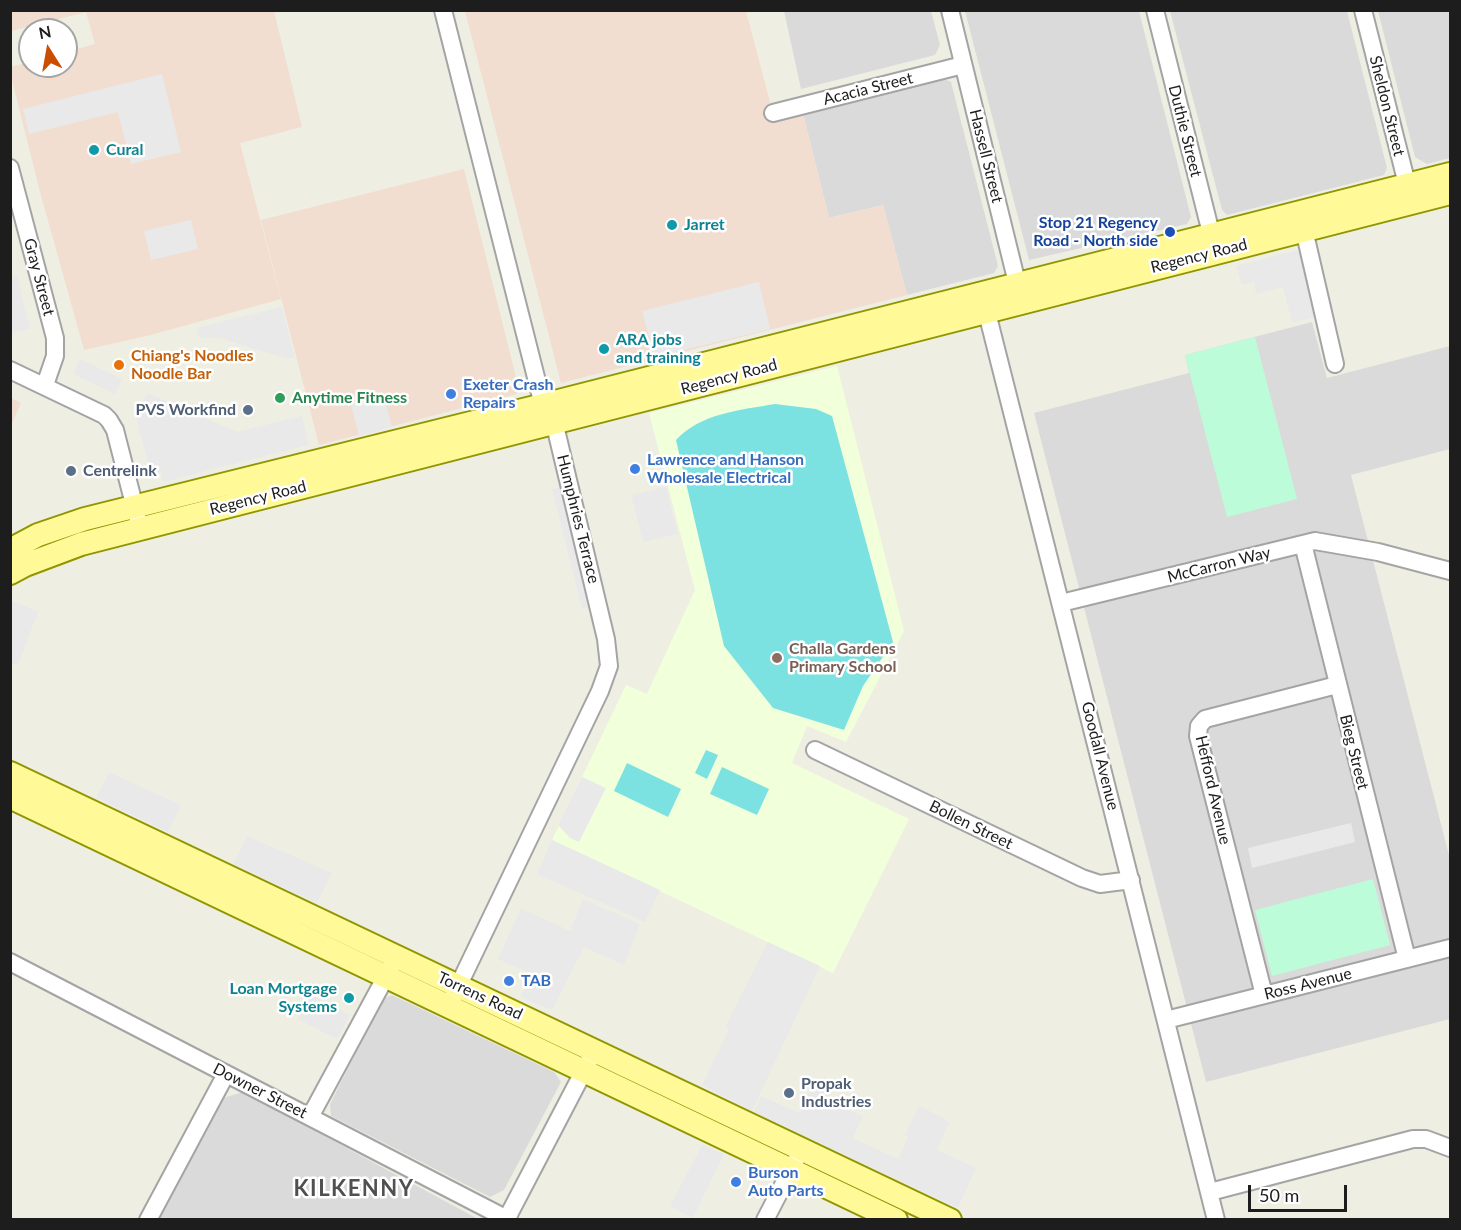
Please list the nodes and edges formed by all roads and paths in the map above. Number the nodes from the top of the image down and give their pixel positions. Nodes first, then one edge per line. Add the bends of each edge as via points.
1 (443, 10) edge
2 (950, 10) edge
3 (1155, 10) edge
4 (1363, 10) edge
5 (963, 65) junction
6 (773, 113) dead end
7 (10, 168) edge
8 (1450, 174) edge
9 (1450, 193) edge
10 (1409, 194) junction
11 (1301, 221) junction
12 (1214, 243) junction
13 (1019, 293) junction
14 (985, 302) junction
15 (1335, 364) dead end
16 (10, 370) edge
17 (45, 385) junction
18 (548, 414) junction
19 (135, 507) junction
20 (140, 528) junction
21 (1303, 544) junction
22 (10, 550) edge
23 (1450, 571) edge
24 (10, 573) edge
25 (1061, 603) junction
26 (1337, 685) junction
27 (815, 750) dead end
28 (10, 774) edge
29 (10, 797) edge
30 (1131, 880) junction
31 (232, 890) junction
32 (1450, 948) edge
33 (397, 956) junction
34 (1407, 959) junction
35 (10, 962) edge
36 (386, 977) junction
37 (458, 986) junction
38 (1264, 995) junction
39 (448, 1007) junction
40 (1166, 1020) junction
41 (594, 1049) junction
42 (584, 1071) junction
43 (226, 1074) junction
44 (310, 1117) junction
45 (801, 1148) junction
46 (1450, 1148) edge
47 (790, 1170) junction
48 (1210, 1192) junction
49 (507, 1219) edge
50 (148, 1220) edge
51 (765, 1220) edge
52 (896, 1220) edge
53 (950, 1220) edge
54 (1216, 1220) edge

1 - 18 street, Humphries Terrace
2 - 5 street, Hassell Street
3 - 12 street, Duthie Street
4 - 10 street, Sheldon Street
5 - 6 street, Acacia Street
5 - 13 street, Hassell Street
7 - 17 street, Gray Street via 55,338 55,356
8 - 10 main road, Regency Road
9 - 10 main road, Regency Road
10 - 11 main road, Regency Road
11 - 12 main road, Regency Road
11 - 15 street
12 - 13 main road, Regency Road
13 - 14 main road, Regency Road
14 - 18 main road, Regency Road
14 - 25 street, Goodall Avenue
16 - 17 street
17 - 19 street via 110,420
18 - 19 main road, Regency Road
18 - 20 main road, Regency Road
18 - 37 street, Humphries Terrace via 606,639 609,666
19 - 20 street
19 - 22 main road, Regency Road via 38,535
20 - 24 main road, Regency Road via 50,554
21 - 23 street, McCarron Way via 1328,542
21 - 25 street, McCarron Way
21 - 26 street, Bieg Street
25 - 30 street, Goodall Avenue
26 - 34 street, Bieg Street
26 - 38 street, Hefford Avenue via 1205,719 1199,726 1198,736
27 - 30 street, Bollen Street via 1082,878 1101,884
28 - 31 main road, Torrens Road
29 - 31 main road, Torrens Road
30 - 40 street, Goodall Avenue
31 - 33 main road, Torrens Road
31 - 36 main road, Torrens Road
32 - 34 street, Ross Avenue
33 - 36 street
33 - 37 main road, Torrens Road
34 - 38 street, Ross Avenue
35 - 43 street, Downer Street
36 - 39 main road, Torrens Road
36 - 44 street
37 - 39 street, Humphries Terrace
37 - 41 main road, Torrens Road
38 - 40 street, Ross Avenue
39 - 42 main road, Torrens Road
40 - 48 street, Goodall Avenue
41 - 42 street
41 - 45 main road, Torrens Road
42 - 47 main road, Torrens Road
42 - 49 street
43 - 44 street, Downer Street
43 - 50 street
44 - 49 street, Downer Street
45 - 47 street
45 - 53 main road, Torrens Road
46 - 48 street via 1426,1139 1413,1139
47 - 51 street
47 - 52 main road, Torrens Road
48 - 54 street, Goodall Avenue

